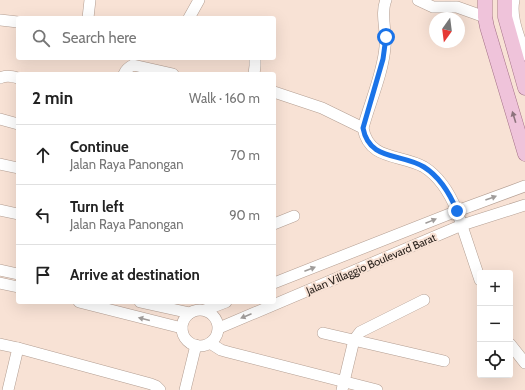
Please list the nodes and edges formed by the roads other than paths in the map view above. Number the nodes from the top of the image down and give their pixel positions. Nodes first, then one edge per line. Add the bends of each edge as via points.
1 (90, 0) edge
2 (199, 0) edge
3 (418, 0) edge
4 (504, 0) edge
5 (514, 0) edge
6 (382, 2) edge
7 (484, 6) edge
8 (88, 16) edge
9 (190, 16) edge
10 (0, 20) edge
11 (16, 22) edge
12 (513, 30) junction
13 (525, 55) edge
14 (255, 60) edge
15 (125, 72) edge
16 (164, 72) edge
17 (254, 72) edge
18 (3, 77) edge
19 (16, 77) edge
20 (524, 83) edge
21 (276, 93) edge
22 (0, 119) edge
23 (16, 123) edge
24 (363, 128) junction
25 (525, 154) edge
26 (0, 164) edge
27 (16, 168) edge
28 (525, 186) edge
29 (525, 205) edge
30 (0, 210) edge
31 (457, 211) junction
32 (16, 214) edge
33 (294, 216) dead end
34 (276, 223) edge
35 (462, 226) junction
36 (0, 270) edge
37 (477, 271) edge
38 (16, 274) edge
39 (276, 282) edge
40 (0, 283) edge
41 (16, 287) edge
42 (424, 300) dead end
43 (87, 304) edge
44 (149, 304) edge
45 (221, 304) edge
46 (205, 310) junction
47 (190, 313) junction
48 (182, 328) junction
49 (219, 328) junction
50 (323, 333) dead end
51 (354, 340) junction
52 (0, 344) edge
53 (210, 344) junction
54 (196, 345) junction
55 (18, 348) junction
56 (513, 348) edge
57 (444, 362) dead end
58 (525, 363) edge
59 (343, 386) edge
60 (8, 390) edge
61 (160, 390) edge
62 (184, 390) edge
63 (378, 390) edge

1 - 8 street
2 - 9 street
3 - 7 street via 433,7
4 - 12 main road via 505,17
5 - 12 street
6 - 24 street via 386,37 383,59
25 -> 7 main road
10 - 11 street
12 - 13 street
12 - 20 main road
14 - 17 street
15 - 16 street via 133,65
18 - 19 street
21 - 24 street via 322,108
22 - 23 street
24 - 31 street via 371,146 378,152 416,163 433,174 447,191
26 - 27 street
31 -> 28 street, Jalan Villaggio Boulevard Barat
29 - 35 street, Jalan Villaggio Boulevard Barat
30 - 32 street
31 - 35 street
39 -> 31 street, Jalan Villaggio Boulevard Barat
33 - 34 street
35 - 37 street
35 -> 49 street, Jalan Villaggio Boulevard Barat
36 - 38 street
40 - 41 street
42 - 51 street via 360,332
48 -> 43 street
44 - 47 street
45 - 46 street
46 - 47 street
46 - 49 street via 215,317
47 - 48 street
48 - 54 street via 184,336
49 - 53 street
50 - 51 street
51 - 57 street
51 - 59 street
52 - 55 street
53 - 54 street
53 - 59 street via 221,350
54 - 62 street
55 - 60 street
55 - 61 street via 151,384
56 - 58 street
59 - 63 street

